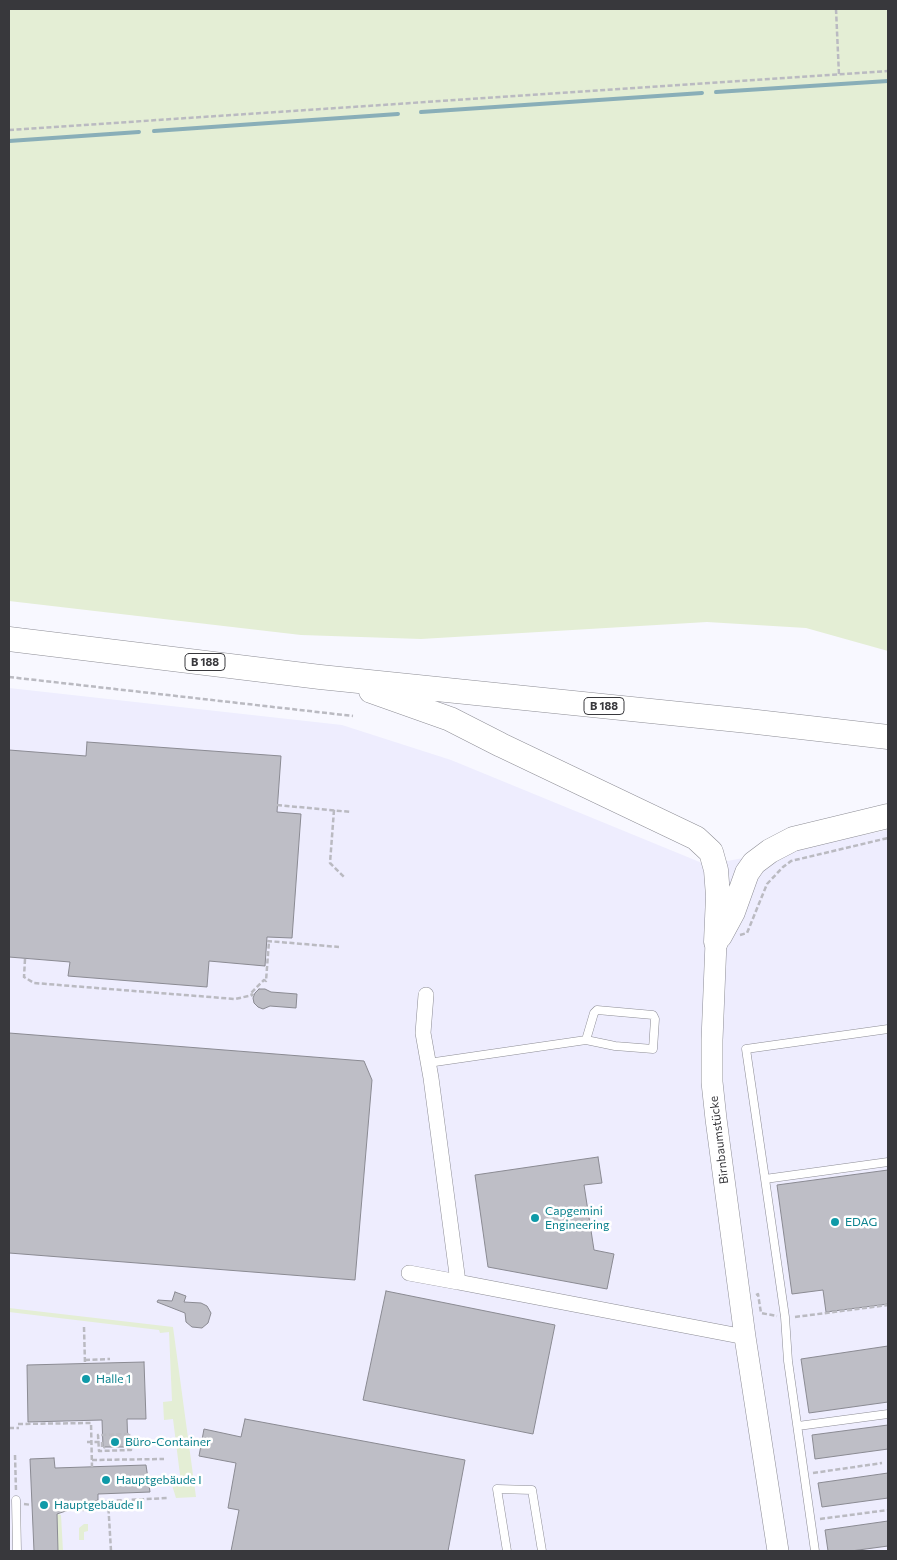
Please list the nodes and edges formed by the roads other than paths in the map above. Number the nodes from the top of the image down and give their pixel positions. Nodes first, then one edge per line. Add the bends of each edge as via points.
1 (9, 639) edge
2 (320, 677) junction
3 (888, 737) edge
4 (888, 816) edge
5 (716, 942) junction
6 (426, 995) dead end
7 (888, 1029) edge
8 (586, 1040) junction
9 (428, 1063) junction
10 (888, 1162) edge
11 (766, 1179) junction
12 (410, 1273) dead end
13 (458, 1282) junction
14 (745, 1337) junction
15 (888, 1414) edge
16 (798, 1426) junction
17 (16, 1500) road end
18 (18, 1551) edge
19 (507, 1551) edge
20 (542, 1551) edge
21 (778, 1551) edge
22 (815, 1551) edge

1 - 2 main road, B 188
2 - 3 main road, B 188
2 - 5 main road via 375,692 450,719 696,838 711,852 716,870
4 - 5 main road via 793,839 754,863
5 - 14 street, Birnbaumstücke via 712,1082
6 - 9 street via 423,1033
7 - 11 lane via 746,1049
8 - 8 lane via 653,1050 655,1019 653,1015 597,1010
8 - 9 lane
9 - 13 street
10 - 11 lane
11 - 16 lane
12 - 13 street
13 - 14 street
14 - 21 street, Birnbaumstücke
15 - 16 lane
16 - 22 lane
17 - 18 lane
19 - 20 lane via 497,1489 532,1490

